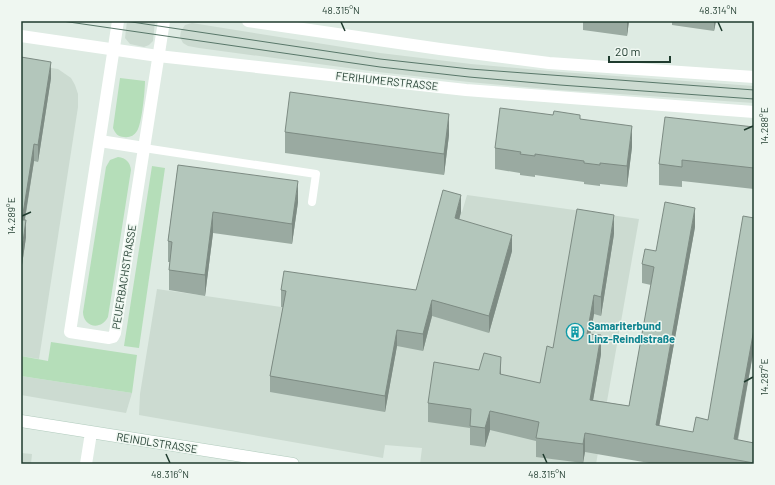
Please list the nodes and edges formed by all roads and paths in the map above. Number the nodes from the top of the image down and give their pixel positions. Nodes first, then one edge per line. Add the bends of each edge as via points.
1 (118, 21) edge
2 (164, 21) edge
3 (248, 21) edge
4 (21, 36) edge
5 (114, 49) junction
6 (158, 56) junction
7 (754, 77) edge
8 (754, 112) edge
9 (100, 141) junction
10 (144, 148) junction
11 (312, 202) dead end
12 (21, 421) edge
13 (91, 433) junction
14 (230, 460) edge
15 (277, 463) edge
16 (86, 464) edge
17 (293, 464) edge

1 - 5 street, PEUERBACHSTRASSE
2 - 6 street, PEUERBACHSTRASSE
3 - 7 street via 549,63
4 - 5 street, FERIHUMERSTRASSE
5 - 6 street, FERIHUMERSTRASSE
5 - 9 street, PEUERBACHSTRASSE
6 - 8 street, FERIHUMERSTRASSE via 466,90
6 - 10 street, PEUERBACHSTRASSE
9 - 10 street
9 - 10 street, PEUERBACHSTRASSE via 70,332 109,338 115,333
10 - 11 lane via 316,174
12 - 13 street, REINDLSTRASSE
13 - 14 street, REINDLSTRASSE
13 - 16 street
14 - 15 street, REINDLSTRASSE
15 - 17 street, REINDLSTRASSE

